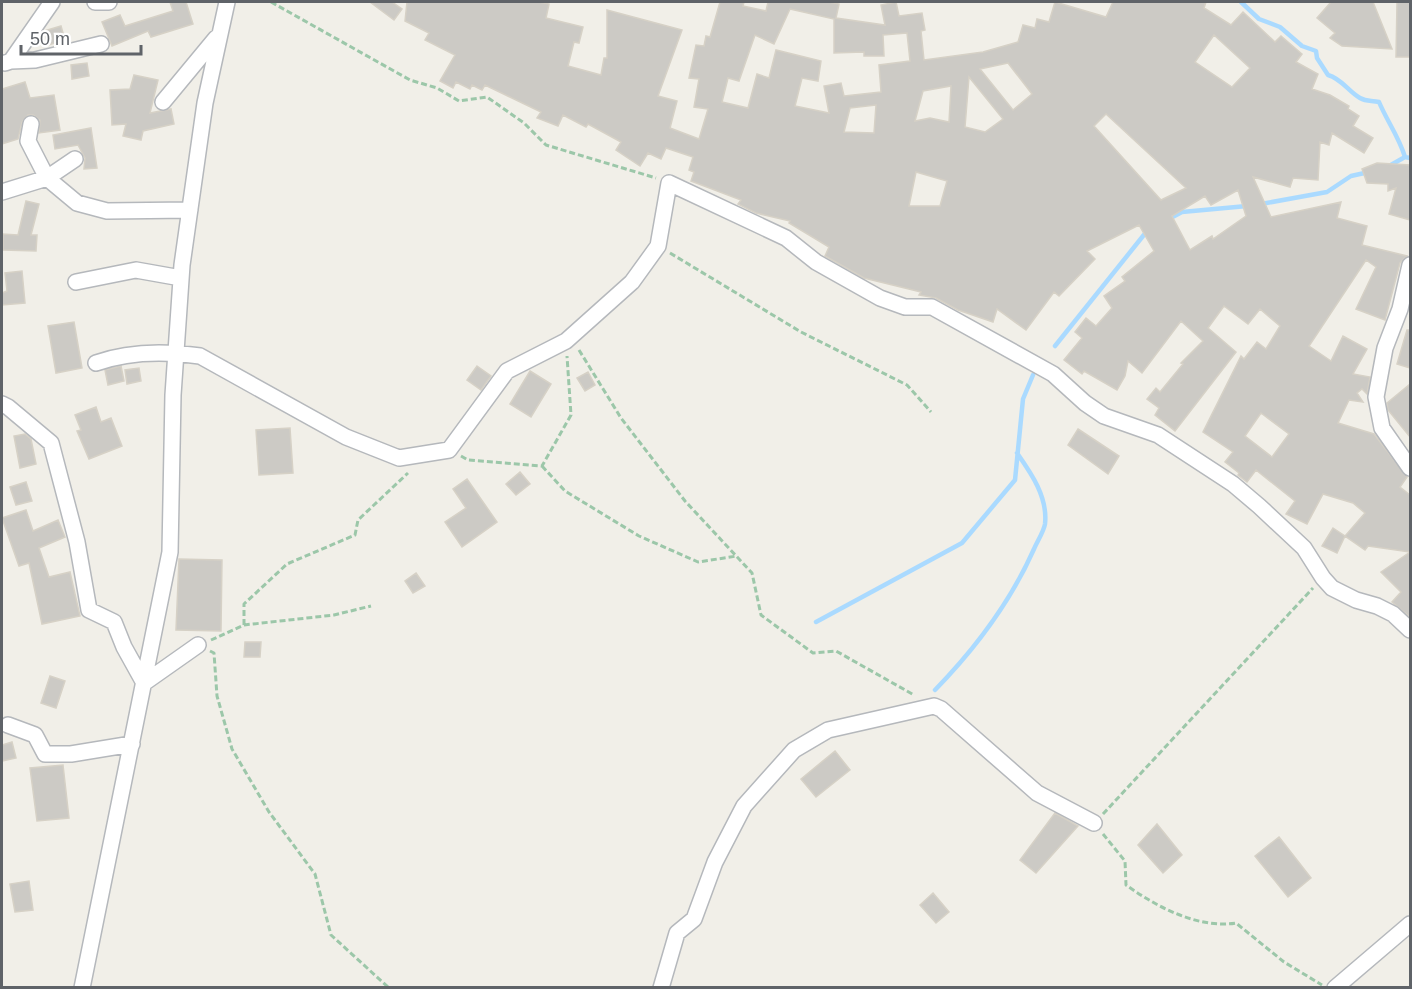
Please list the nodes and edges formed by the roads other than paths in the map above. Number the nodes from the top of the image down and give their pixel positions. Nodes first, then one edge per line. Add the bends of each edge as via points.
1 (52, 2) edge
2 (95, 2) edge
3 (109, 2) edge
4 (227, 2) edge
5 (218, 36) junction
6 (101, 44) dead end
7 (6, 63) edge
8 (163, 102) dead end
9 (31, 124) dead end
10 (75, 159) dead end
11 (47, 178) junction
12 (2, 192) edge
13 (190, 210) junction
14 (1410, 265) edge
15 (181, 278) junction
16 (76, 282) dead end
17 (175, 353) junction
18 (96, 363) dead end
19 (2, 404) edge
20 (1410, 468) edge
21 (1410, 630) edge
22 (198, 645) road end
23 (144, 683) junction
24 (8, 725) dead end
25 (132, 744) junction
26 (1094, 823) road end
27 (1410, 924) edge
28 (82, 987) edge
29 (661, 987) edge
30 (1335, 987) edge

1 - 7 street
2 - 3 street
4 - 5 street
5 - 8 street
5 - 13 street
6 - 7 street
9 - 11 street via 28,141
10 - 11 street
11 - 12 street
11 - 13 street via 78,203 107,211
13 - 15 street
14 - 20 street via 1400,309 1385,348 1376,398 1382,428
15 - 16 street via 136,270
15 - 17 street
17 - 18 street via 118,355
17 - 21 street via 200,356 346,437 399,458 449,450 507,371 569,338 632,282 658,246 669,183 786,238 816,262 880,298 905,307 932,307 1053,374 1104,416 1158,435 1233,484 1259,506 1304,548 1332,588 1393,614
17 - 23 street via 170,552
19 - 23 street via 51,442 77,542 89,610 114,622
22 - 23 street
23 - 25 street
24 - 25 street via 35,735 45,754
25 - 28 street
26 - 29 street via 1037,793 934,706 828,730 795,750 744,806 715,862 694,919 677,933
27 - 30 street

